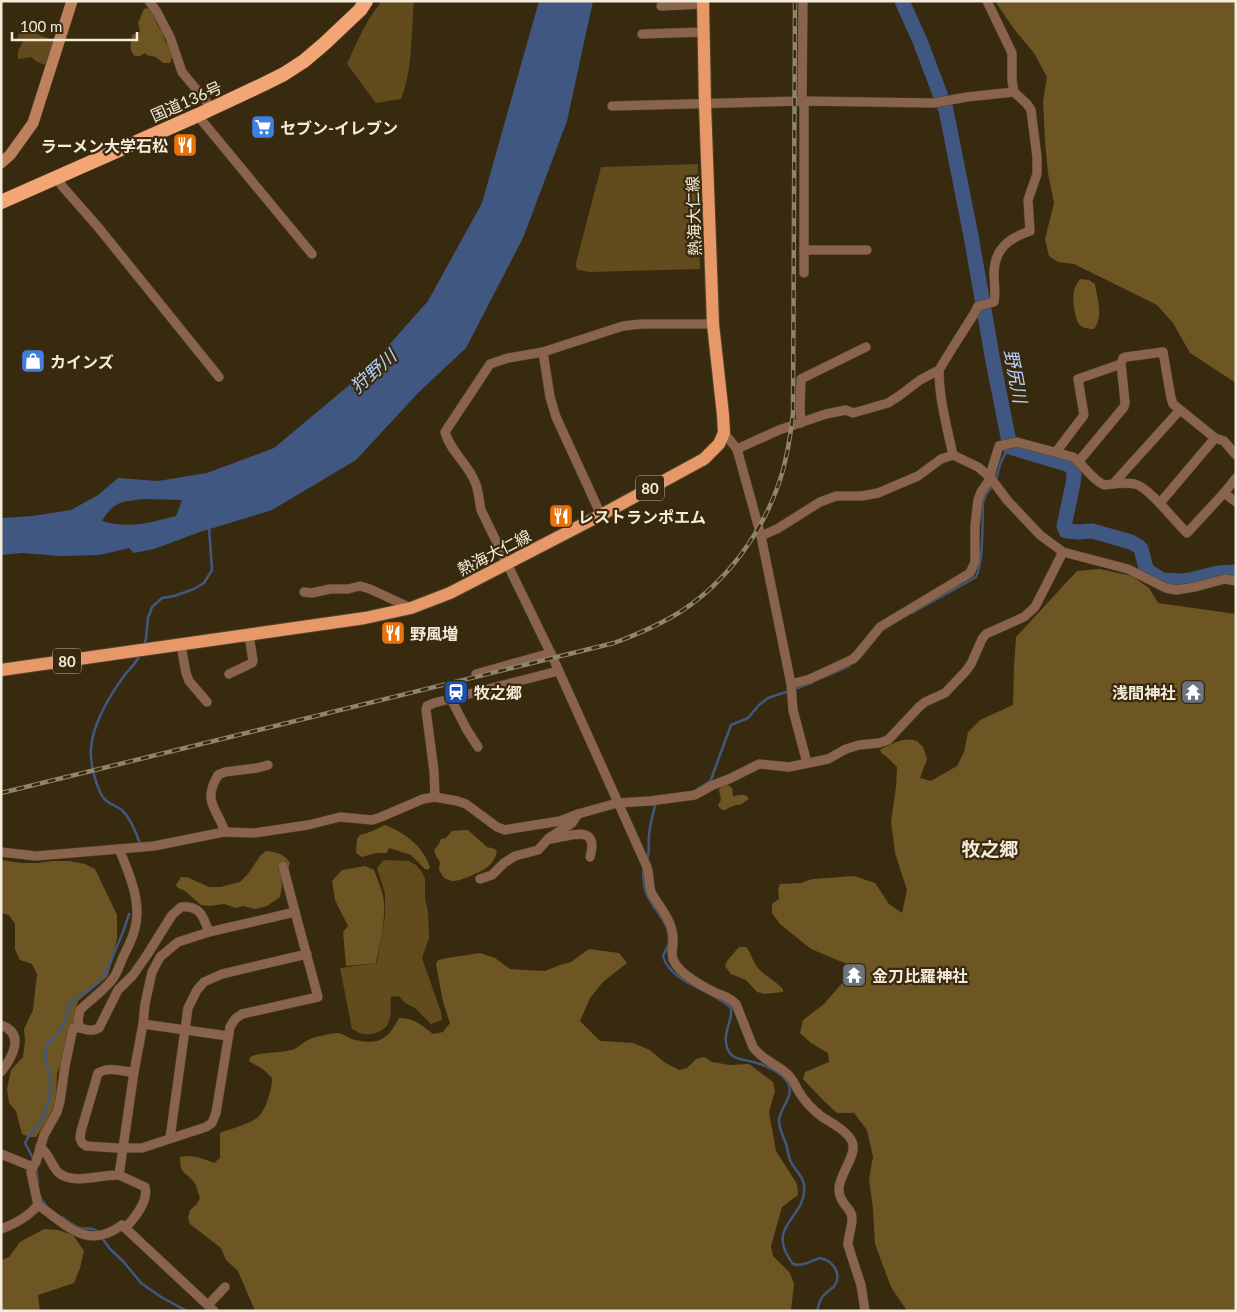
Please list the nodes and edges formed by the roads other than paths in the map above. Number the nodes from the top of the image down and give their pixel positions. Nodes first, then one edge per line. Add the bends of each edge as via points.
1 (72, 1) edge
2 (149, 1) edge
3 (366, 1) edge
4 (803, 1) edge
5 (987, 1) edge
6 (703, 2) edge
7 (661, 6) dead end
8 (704, 32) junction
9 (642, 34) dead end
10 (1014, 92) junction
11 (802, 101) junction
12 (705, 104) junction
13 (612, 106) dead end
14 (204, 112) junction
15 (1, 164) edge
16 (57, 178) junction
17 (1, 202) edge
18 (804, 250) junction
19 (867, 250) dead end
20 (312, 254) dead end
21 (804, 273) dead end
22 (713, 324) junction
23 (866, 347) dead end
24 (543, 352) junction
25 (1121, 364) junction
26 (939, 370) junction
27 (219, 377) dead end
28 (1180, 410) junction
29 (801, 423) junction
30 (724, 432) junction
31 (1215, 438) junction
32 (737, 449) junction
33 (1056, 452) junction
34 (953, 455) junction
35 (1236, 455) edge
36 (1079, 461) junction
37 (1236, 478) edge
38 (993, 481) junction
39 (1113, 484) junction
40 (1224, 493) junction
41 (1236, 502) edge
42 (1160, 503) junction
43 (601, 515) junction
44 (761, 536) junction
45 (1063, 552) junction
46 (506, 564) junction
47 (1236, 581) edge
48 (304, 592) dead end
49 (411, 608) junction
50 (249, 635) junction
51 (181, 645) junction
52 (551, 653) junction
53 (1, 670) edge
54 (558, 671) junction
55 (229, 674) dead end
56 (476, 674) dead end
57 (792, 688) junction
58 (451, 699) junction
59 (207, 702) dead end
60 (478, 748) dead end
61 (807, 763) junction
62 (268, 765) dead end
63 (435, 797) junction
64 (617, 803) junction
65 (578, 814) junction
66 (225, 832) junction
67 (547, 840) junction
68 (119, 849) junction
69 (3, 853) edge
70 (590, 858) dead end
71 (283, 866) dead end
72 (480, 879) dead end
73 (295, 912) junction
74 (209, 932) junction
75 (307, 954) junction
76 (143, 1024) junction
77 (1, 1025) edge
78 (79, 1027) junction
79 (184, 1030) junction
80 (228, 1036) junction
81 (1, 1072) edge
82 (134, 1072) junction
83 (170, 1138) junction
84 (40, 1147) junction
85 (124, 1148) junction
86 (1, 1154) edge
87 (32, 1167) junction
88 (118, 1175) junction
89 (38, 1205) junction
90 (125, 1228) junction
91 (1, 1229) edge
92 (225, 1287) dead end
93 (211, 1308) edge
94 (865, 1311) edge

1 - 15 main road via 33,124
2 - 14 street via 170,37 182,72 206,101
3 - 14 highway, 国道136号 via 304,61
4 - 11 street
5 - 10 street via 1012,53
6 - 7 street
6 - 8 main road, 熱海大仁線
8 - 9 street
8 - 12 main road, 熱海大仁線
10 - 11 street via 939,103
10 - 26 street via 1031,110 1035,140 1037,174 1028,200 1030,231 1012,239 1001,249 994,272 994,302 978,306
11 - 12 street
11 - 18 street
12 - 13 street
12 - 22 main road, 熱海大仁線
14 - 16 highway, 国道136号
14 - 20 street via 203,122
16 - 17 highway, 国道136号
16 - 27 street
18 - 19 street
18 - 21 street
22 - 24 street via 624,326
22 - 30 main road, 熱海大仁線
23 - 29 street via 801,379
24 - 43 street via 556,417
24 - 46 street via 490,364 445,432 475,480 481,510
25 - 28 street via 1126,357 1163,352 1171,398
25 - 33 street via 1078,379 1084,414
25 - 36 street via 1124,407
26 - 29 street via 888,403 853,413 840,410
26 - 34 street
28 - 31 street
28 - 39 street
29 - 32 street
30 - 32 street
30 - 43 main road, 熱海大仁線 / 80 via 719,444 704,459
31 - 35 street via 1224,442
31 - 42 street
32 - 44 street
33 - 36 street
33 - 38 street via 1014,442 1003,444 999,446
34 - 38 street via 978,467
34 - 44 street via 878,494 836,496 820,502 789,523
36 - 39 street via 1101,484
37 - 40 street
38 - 45 street via 1040,535
38 - 57 street via 978,500 975,562 970,573 880,627 852,659
39 - 42 street via 1137,484
40 - 41 street
40 - 42 street via 1187,533
43 - 46 main road, 熱海大仁線 / 80
44 - 57 street
45 - 47 street via 1128,569 1176,590 1225,579
45 - 61 street via 1035,607 1024,617 986,634 965,672 945,693 918,707 888,740 859,745 828,759
46 - 49 main road, 熱海大仁線 / 80 via 450,593
46 - 52 street
48 - 49 street via 360,586
49 - 50 main road, 熱海大仁線 / 80
50 - 51 main road, 熱海大仁線 / 80
50 - 55 street via 252,663
51 - 53 main road, 熱海大仁線 / 80
51 - 59 street via 189,681
52 - 54 street
52 - 56 street
54 - 58 street
54 - 64 street
57 - 61 street via 793,710
58 - 60 street
58 - 63 street via 430,704 426,710
61 - 64 street via 789,767 759,764 695,795
62 - 66 street via 218,775 210,792 214,810
63 - 65 street via 466,804 505,830 560,821
63 - 66 street via 423,798 372,820 340,817 254,833
64 - 65 street
64 - 94 street via 647,867 652,895 668,917 674,963 704,987 732,999 758,1053 788,1074 809,1106 851,1138 854,1146 841,1180 840,1196 851,1213 848,1245 862,1285
65 - 67 street via 568,826
66 - 68 street via 154,846
67 - 70 street via 584,834 590,839
67 - 72 street via 538,850 515,856
68 - 69 street via 36,856
68 - 78 street via 135,897 136,926 112,980 80,1010
71 - 73 street
73 - 74 street
73 - 75 street
74 - 76 street via 178,942 160,957 152,972
74 - 78 street via 198,910 181,907 172,915 148,956 118,990 99,1028 90,1031
75 - 79 street via 222,974 204,982 191,999
75 - 80 street via 318,997 242,1014 235,1019
76 - 79 street
76 - 82 street
77 - 81 street via 8,1028 15,1040 12,1054
78 - 84 street via 73,1028 57,1112
79 - 80 street
79 - 83 street
80 - 83 street via 212,1123
82 - 85 street
82 - 85 street via 110,1069 98,1073 80,1138 86,1146
83 - 85 street via 142,1148
84 - 87 street
84 - 88 street via 64,1176 90,1179
85 - 88 street
86 - 87 street
87 - 89 street
88 - 90 street via 146,1190 137,1214
89 - 90 street via 89,1236 102,1236 122,1225
89 - 91 street via 28,1216
90 - 93 street
92 - 93 street

